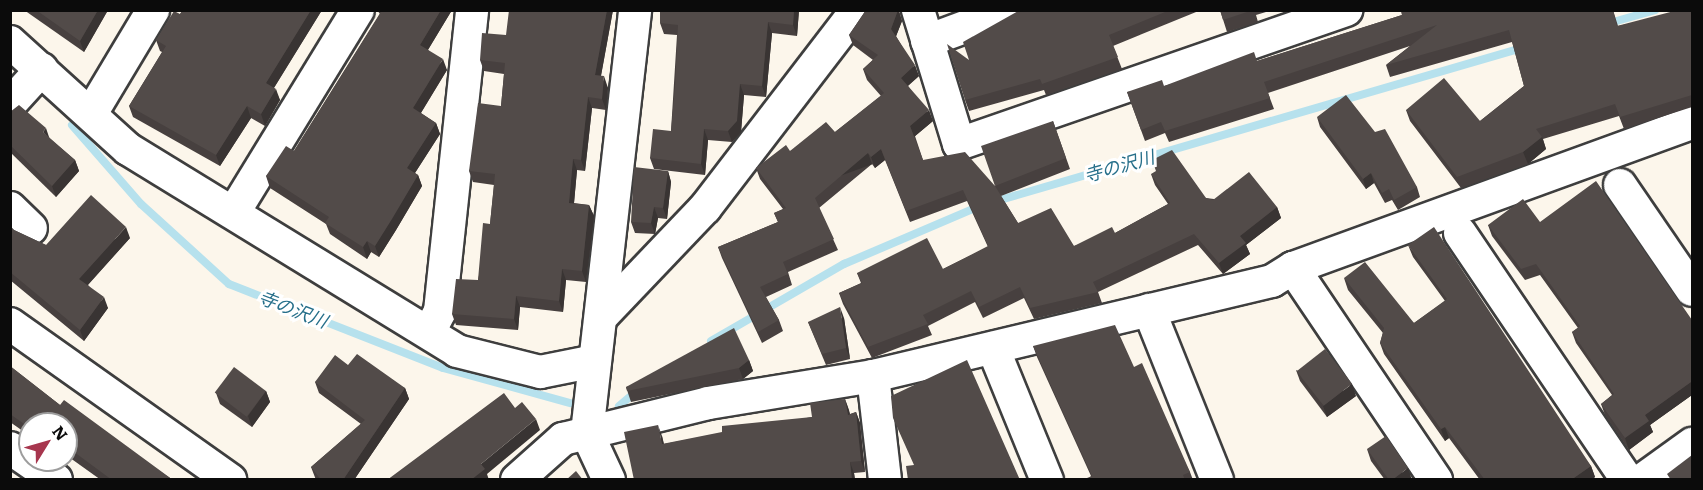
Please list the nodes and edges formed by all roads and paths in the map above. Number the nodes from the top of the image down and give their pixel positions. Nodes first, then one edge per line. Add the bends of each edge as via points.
1 (153, 10) edge
2 (358, 10) edge
3 (472, 10) edge
4 (635, 10) edge
5 (857, 10) edge
6 (918, 10) edge
7 (1011, 10) edge
8 (1346, 10) edge
9 (1296, 18) edge
10 (927, 41) junction
11 (10, 42) edge
12 (42, 69) junction
13 (10, 104) edge
14 (92, 112) junction
15 (1692, 123) edge
16 (1620, 185) dead end
17 (234, 212) junction
18 (1460, 233) dead end
19 (1683, 257) edge
20 (1293, 268) junction
21 (1692, 290) edge
22 (1149, 310) junction
23 (603, 315) junction
24 (10, 324) edge
25 (429, 332) junction
26 (993, 348) junction
27 (595, 361) junction
28 (873, 376) junction
29 (587, 434) junction
30 (1692, 444) edge
31 (10, 448) edge
32 (56, 480) edge
33 (230, 480) edge
34 (517, 480) edge
35 (609, 480) edge
36 (885, 480) edge
37 (1047, 480) edge
38 (1216, 480) edge
39 (1436, 480) edge
40 (1627, 480) edge
41 (1642, 480) edge

1 - 14 street
2 - 17 street
3 - 25 street via 440,311
4 - 23 street
5 - 23 street via 705,208
6 - 10 street
7 - 10 street
8 - 9 street
9 - 10 street via 958,144
11 - 12 street
12 - 13 street
12 - 14 street
14 - 17 street via 128,149
15 - 20 street
16 - 19 street
17 - 25 street
18 - 40 street
19 - 21 street
20 - 22 street via 1272,281
20 - 39 street
22 - 26 street
22 - 38 street
23 - 27 street
24 - 33 street
25 - 27 street via 457,351 540,372
26 - 28 street
26 - 37 street
27 - 29 street
28 - 29 street via 708,403
28 - 36 street
29 - 34 street via 563,439
29 - 35 street
30 - 41 street
31 - 32 street

